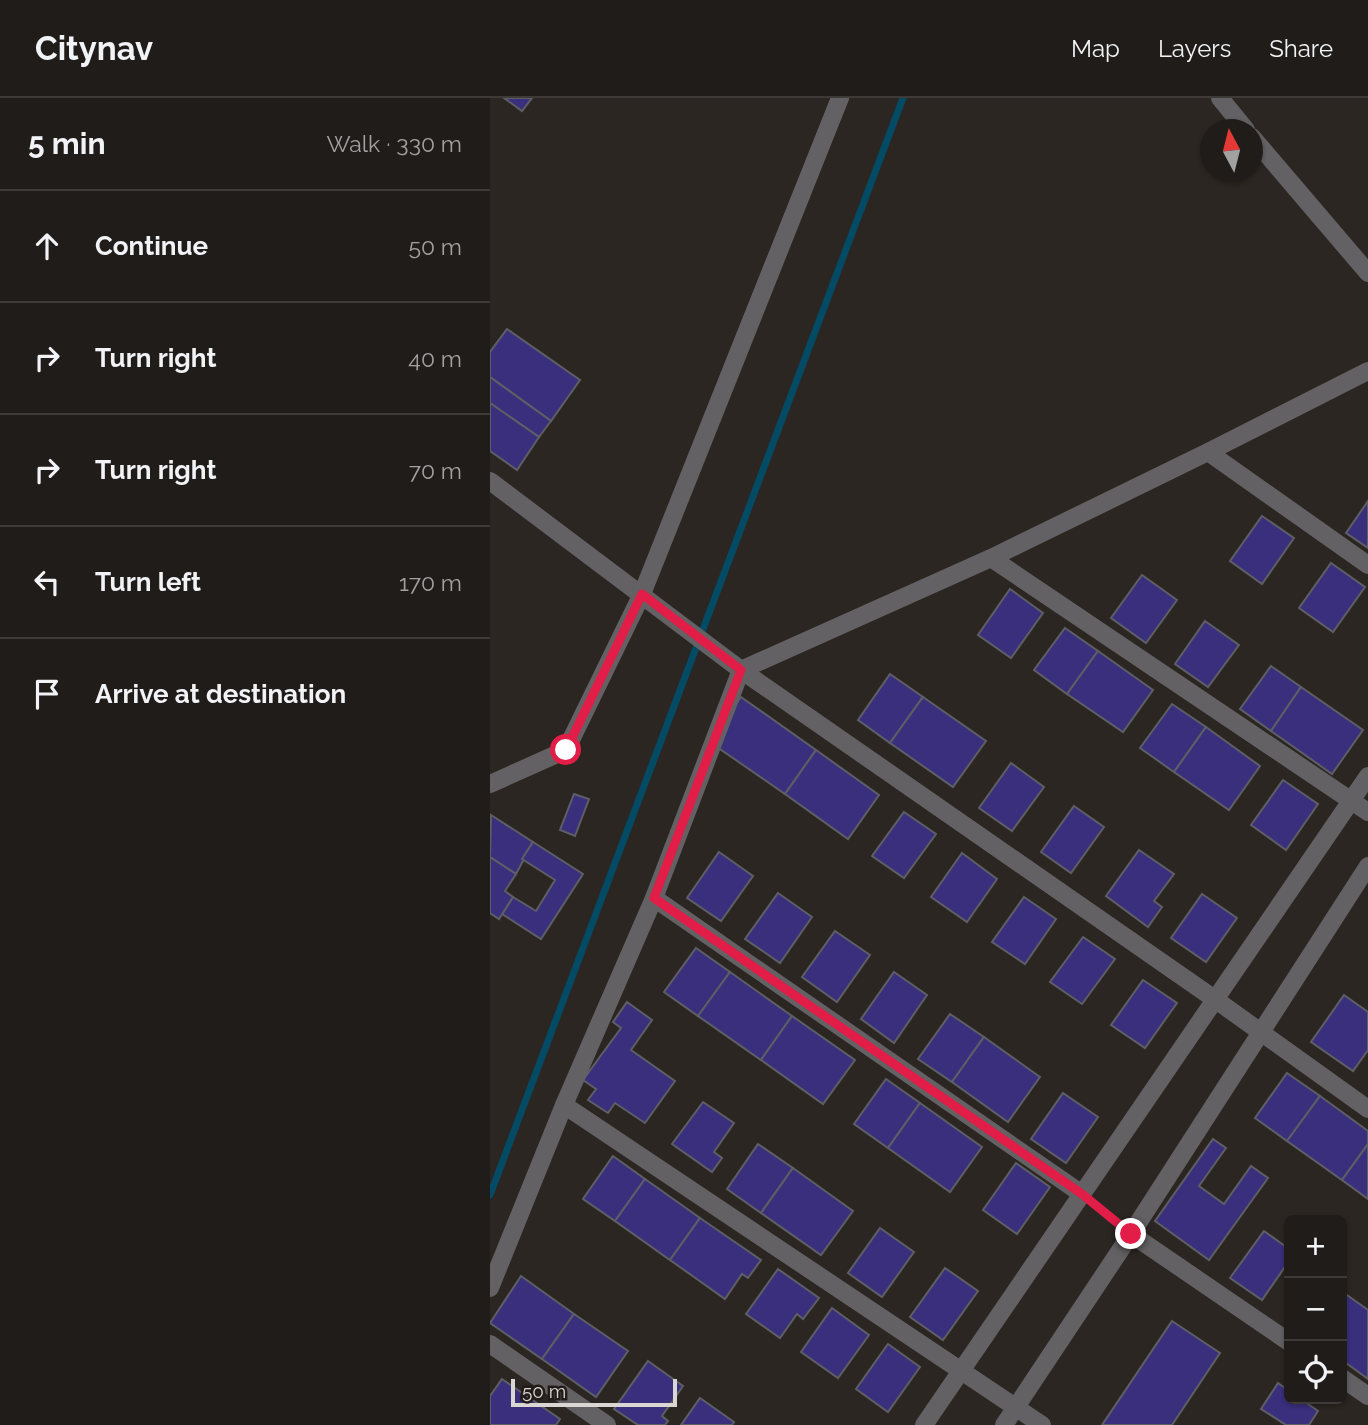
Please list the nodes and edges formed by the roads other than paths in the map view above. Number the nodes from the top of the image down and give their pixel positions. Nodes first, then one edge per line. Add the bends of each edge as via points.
1 (840, 98) edge
2 (1220, 98) edge
3 (1238, 119) edge
4 (1263, 150) edge
5 (1368, 273) edge
6 (1368, 371) edge
7 (1208, 452) junction
8 (490, 481) edge
9 (991, 558) junction
10 (1368, 565) edge
11 (642, 594) junction
12 (741, 670) junction
13 (1368, 776) edge
14 (490, 784) edge
15 (1352, 800) junction
16 (1368, 812) edge
17 (1368, 866) edge
18 (654, 898) junction
19 (1216, 1000) junction
20 (1260, 1033) junction
21 (564, 1105) junction
22 (1368, 1109) edge
23 (1082, 1194) junction
24 (1131, 1234) junction
25 (490, 1288) edge
26 (1288, 1341) edge
27 (490, 1344) edge
28 (962, 1370) junction
29 (1347, 1381) edge
30 (1368, 1396) edge
31 (1016, 1407) junction
32 (607, 1425) edge
33 (924, 1425) edge
34 (1004, 1425) edge
35 (1042, 1425) edge

1 - 11 street
2 - 3 street
4 - 5 street
6 - 7 street
7 - 9 street
7 - 10 street
8 - 11 street
9 - 12 street
9 - 15 street
11 - 12 street
11 - 14 street via 566,750
12 - 18 street
12 - 19 street
13 - 15 street
15 - 16 street
15 - 19 street
17 - 20 street
18 - 21 street
18 - 23 street
19 - 20 street
19 - 23 street
20 - 22 street
20 - 24 street
21 - 25 street
21 - 28 street
23 - 28 street
24 - 26 street
24 - 31 street
27 - 32 street
28 - 31 street
28 - 33 street
29 - 30 street
31 - 34 street
31 - 35 street

